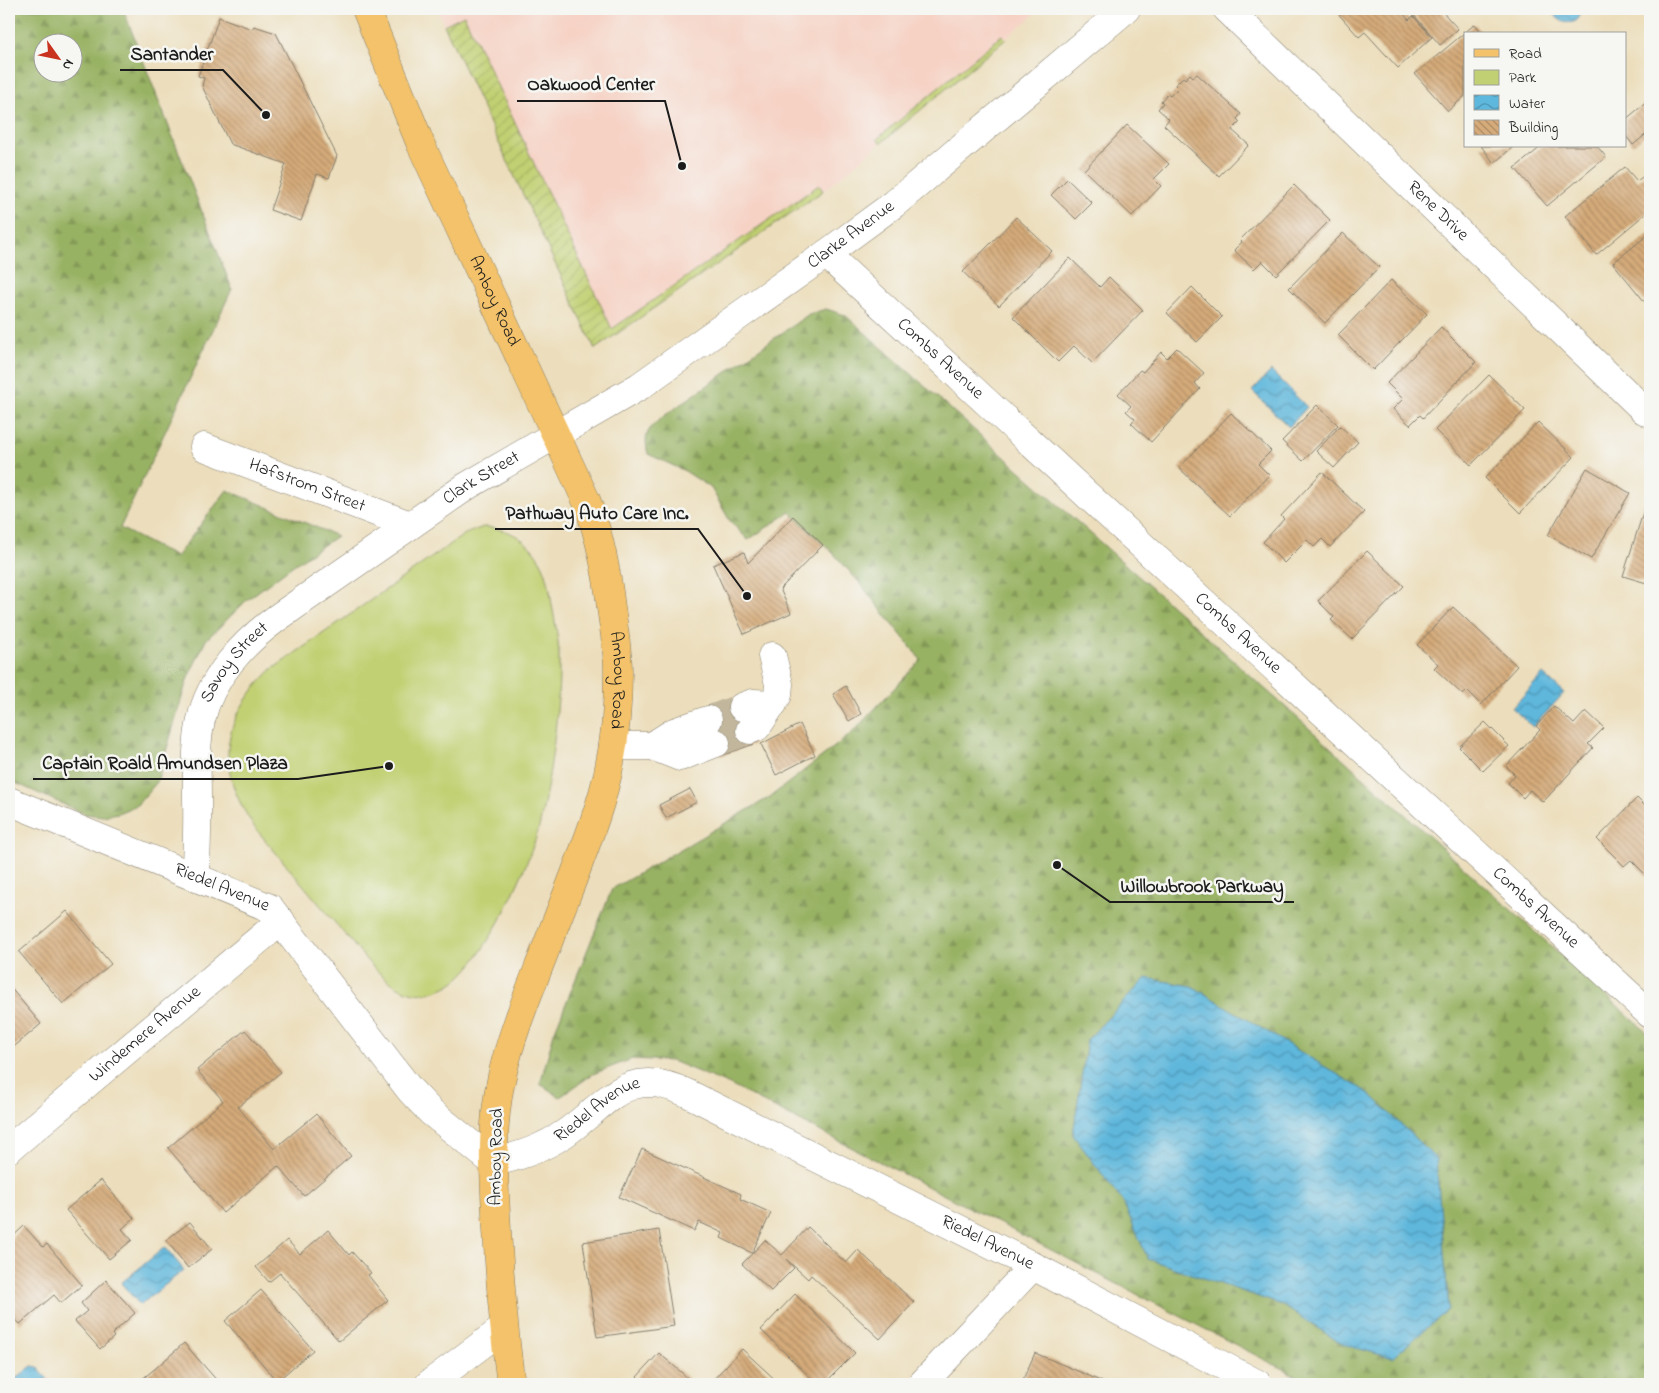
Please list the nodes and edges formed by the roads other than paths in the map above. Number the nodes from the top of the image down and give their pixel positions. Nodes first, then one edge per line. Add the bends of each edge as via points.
1 (366, 9) edge
2 (1126, 9) edge
3 (1226, 9) edge
4 (826, 254) junction
5 (1650, 413) edge
6 (555, 435) junction
7 (204, 447) dead end
8 (410, 525) junction
9 (772, 656) dead end
10 (746, 719) tunnel mouth
11 (712, 731) tunnel mouth
12 (613, 746) junction
13 (9, 801) edge
14 (196, 877) junction
15 (281, 921) junction
16 (1650, 1014) edge
17 (9, 1149) edge
18 (493, 1162) junction
19 (1033, 1266) junction
20 (504, 1328) junction
21 (429, 1384) edge
22 (511, 1384) edge
23 (922, 1384) edge
24 (1258, 1384) edge

1 - 6 main road, Amboy Road via 422,145
2 - 4 street, Clarke Avenue via 894,204
3 - 5 street, Rene Drive
4 - 6 street, Clarke Avenue via 640,386
4 - 16 street, Combs Avenue
6 - 8 street, Clark Street via 467,486
6 - 12 main road, Amboy Road via 587,502 605,563 618,671
7 - 8 street, Hafstrom Street
8 - 14 street, Savoy Street via 262,629 224,671 206,706 198,737
9 - 10 street via 780,684 778,695 757,727
11 - 12 street via 674,732 652,746
12 - 18 main road, Amboy Road via 603,793 584,850 508,1051 496,1105
13 - 14 street, Riedel Avenue
14 - 15 street, Riedel Avenue via 270,908
15 - 17 street, Windemere Avenue
15 - 18 street, Riedel Avenue via 410,1090 431,1112
18 - 19 street, Riedel Avenue via 529,1153 548,1144 627,1087 650,1082 663,1084 689,1094
18 - 20 main road, Amboy Road
19 - 23 street
19 - 24 street, Riedel Avenue
20 - 21 street
20 - 22 main road, Amboy Road

